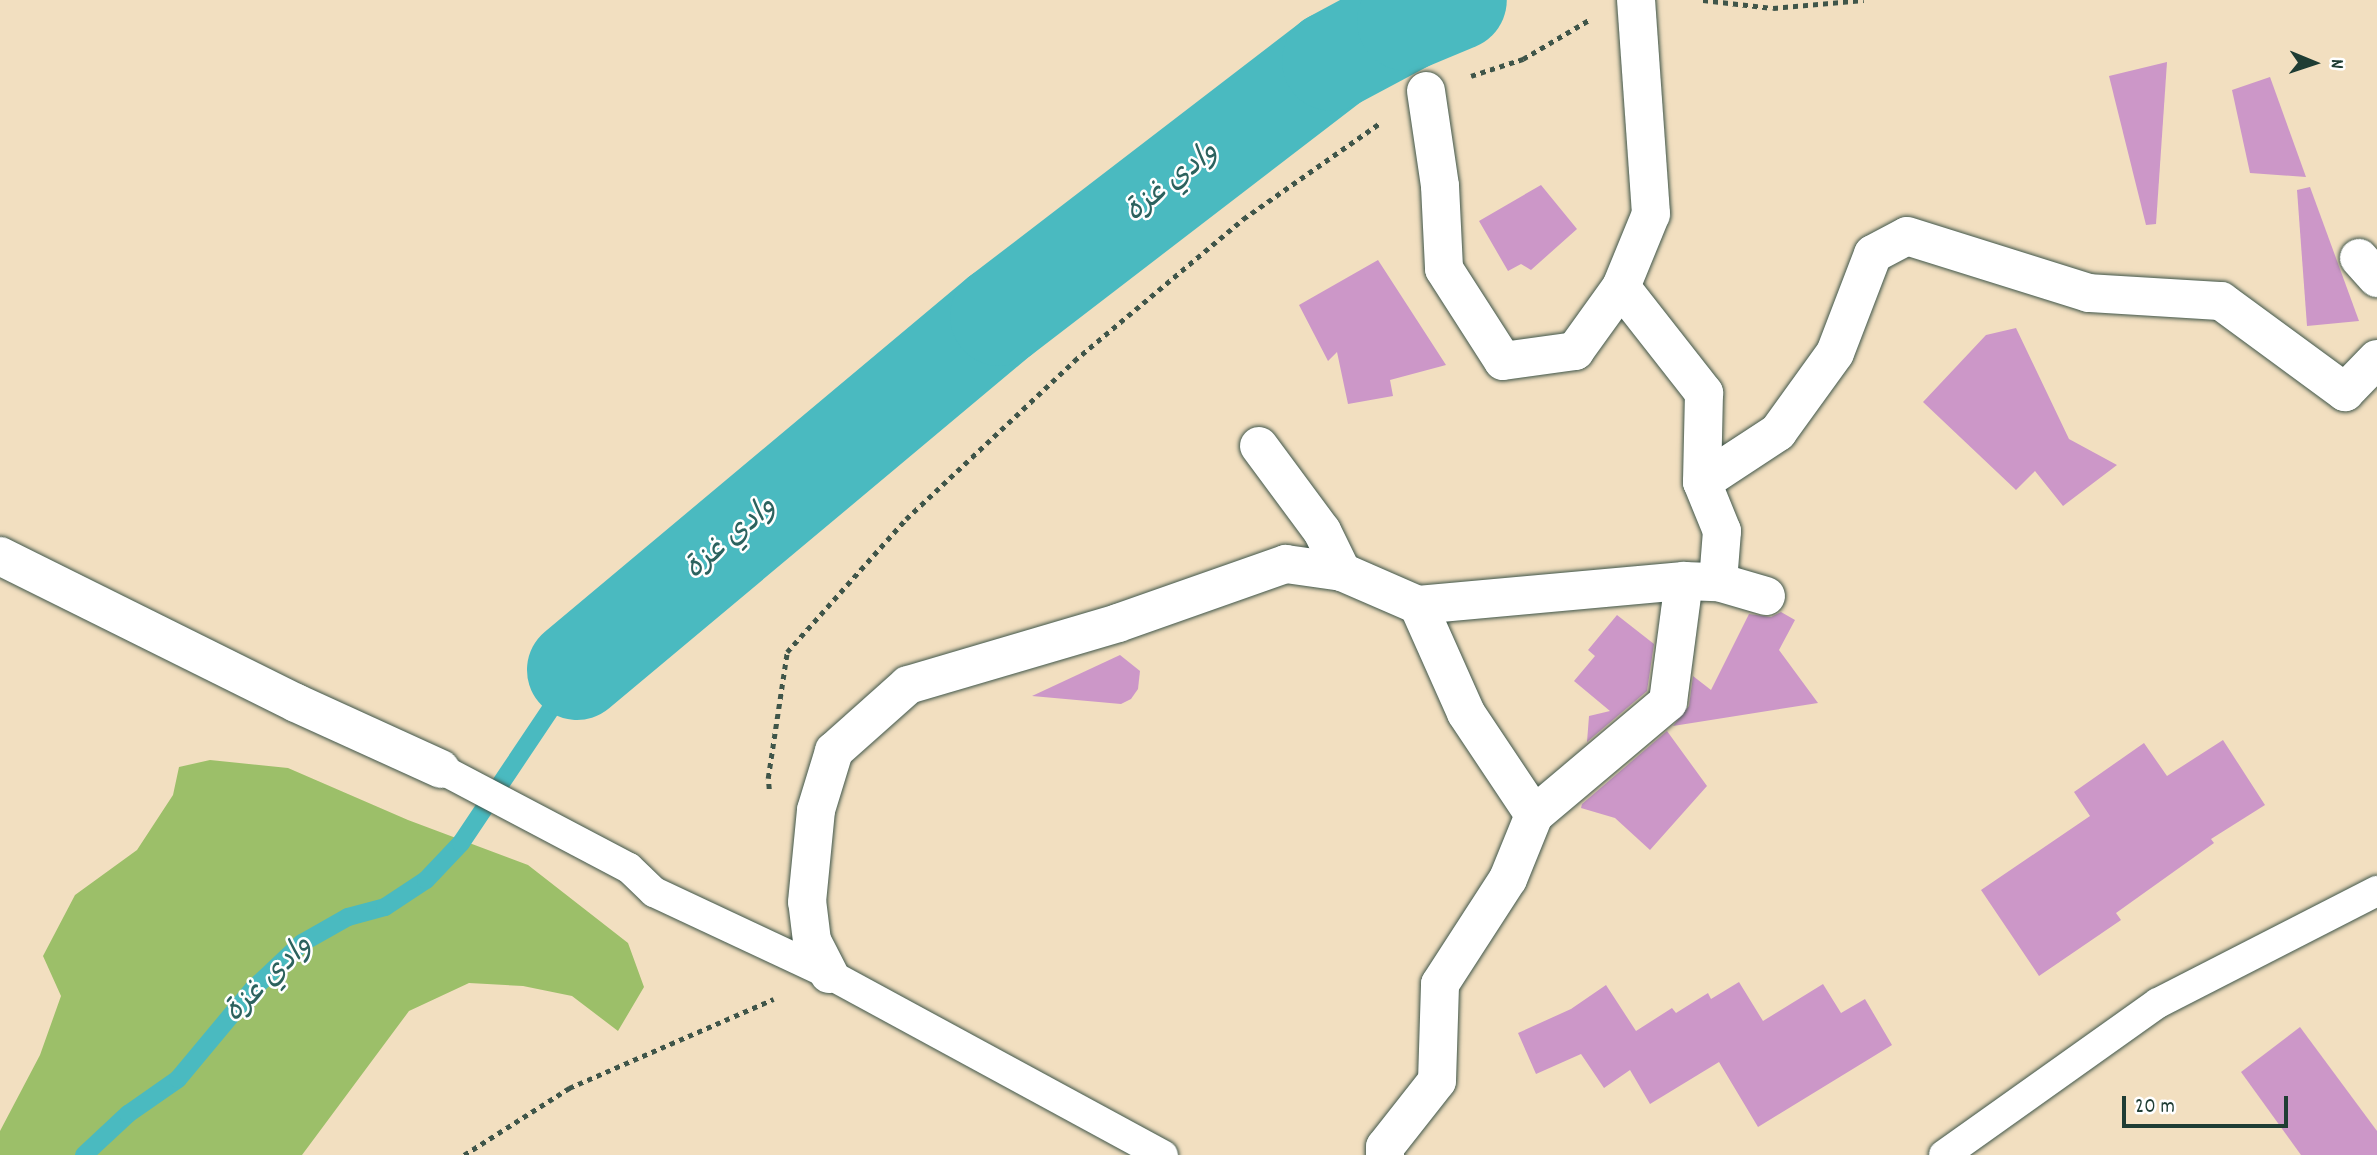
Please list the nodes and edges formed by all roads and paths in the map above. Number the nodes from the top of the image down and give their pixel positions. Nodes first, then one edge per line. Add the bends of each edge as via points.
1 (1636, 0) edge
2 (1703, 0) edge
3 (1864, 0) edge
4 (1601, 13) dead end
5 (1426, 90) junction
6 (1622, 286) junction
7 (2377, 359) edge
8 (1259, 446) dead end
9 (1702, 482) junction
10 (0, 556) edge
11 (1342, 572) junction
12 (1701, 581) junction
13 (1766, 596) dead end
14 (1418, 605) junction
15 (441, 769) joint
16 (771, 802) dead end
17 (1534, 815) junction
18 (2377, 891) edge
19 (829, 975) junction
20 (464, 1155) edge
21 (1163, 1155) edge
22 (1385, 1155) edge
23 (1944, 1155) edge

1 - 6 street via 1651,214
2 - 3 path via 1773,8
4 - 5 path via 1523,59
5 - 6 street via 1440,186 1444,269 1503,361 1575,351
5 - 16 path via 1243,219 1074,361 906,519 787,652 768,778
6 - 9 street via 1704,393
7 - 9 street via 2345,392 2221,301 2088,293 1907,236 1873,254 1835,353 1778,432
8 - 11 street via 1322,531
9 - 12 street via 1722,531
10 - 15 street via 296,703
11 - 14 street
11 - 19 street via 1286,564 1118,623 908,685 834,751 816,810 807,902 812,941
12 - 13 street
12 - 14 street
12 - 17 street via 1668,702
14 - 17 street via 1466,713
15 - 19 lane via 629,868 654,892
17 - 22 street via 1507,879 1440,984 1437,1081 1385,1147
18 - 23 lane via 2158,1003
19 - 20 path via 569,1088
19 - 21 lane

